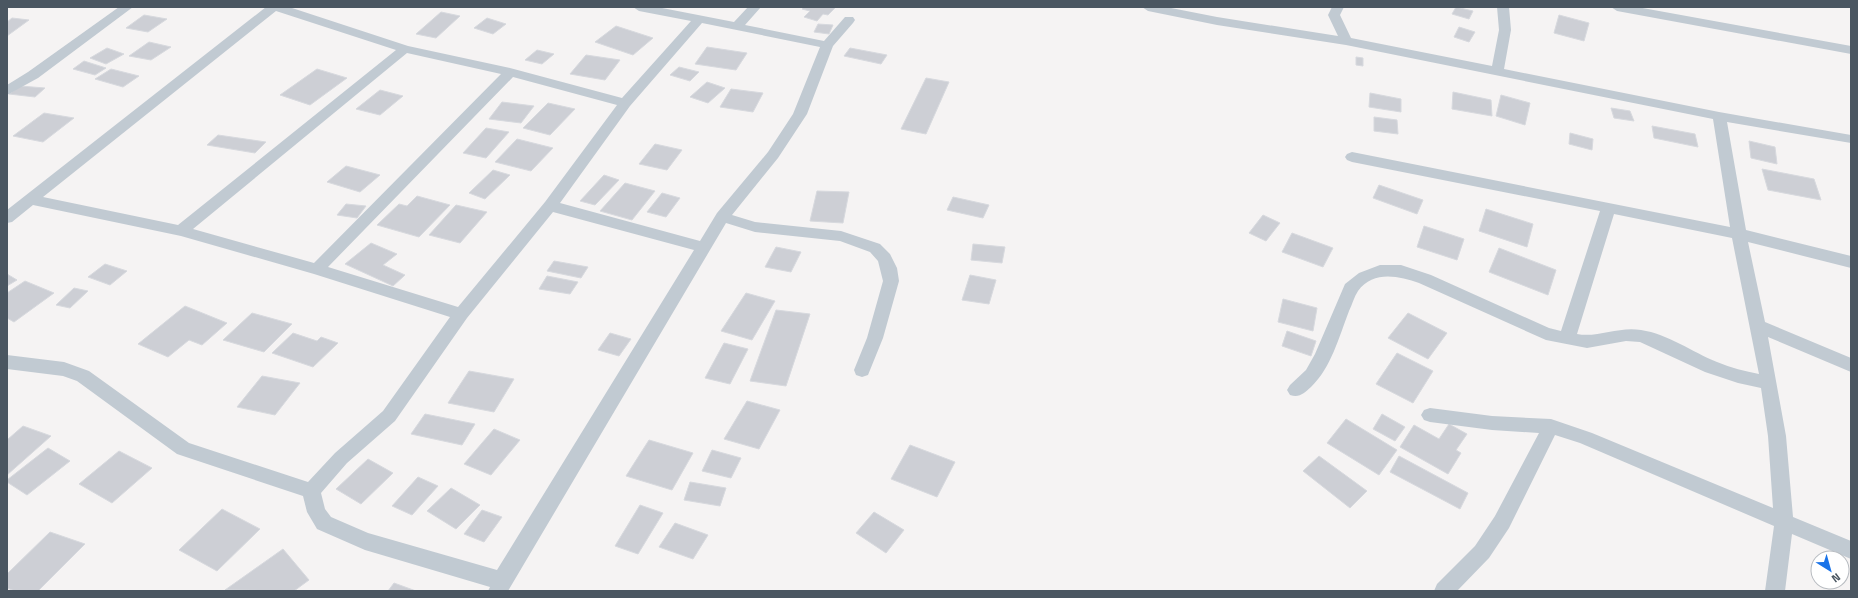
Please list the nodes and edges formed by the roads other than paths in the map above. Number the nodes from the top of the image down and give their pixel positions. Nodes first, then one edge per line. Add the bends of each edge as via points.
1 (126, 7) edge
2 (272, 7) edge
3 (277, 7) edge
4 (639, 7) edge
5 (755, 7) edge
6 (1148, 7) edge
7 (1338, 7) edge
8 (1503, 7) edge
9 (1617, 7) edge
10 (1205, 13) edge
11 (699, 20) junction
12 (849, 20) dead end
13 (737, 26) junction
14 (1346, 41) junction
15 (827, 45) junction
16 (405, 49) junction
17 (1851, 50) edge
18 (510, 72) junction
19 (1497, 72) junction
20 (7, 91) edge
21 (625, 103) junction
22 (1719, 116) junction
23 (1851, 139) edge
24 (1352, 157) dead end
25 (31, 200) junction
26 (550, 206) junction
27 (1608, 209) junction
28 (722, 217) junction
29 (7, 218) edge
30 (181, 231) junction
31 (1739, 234) junction
32 (704, 247) junction
33 (1851, 262) edge
34 (317, 269) junction
35 (461, 314) junction
36 (1758, 326) junction
37 (1567, 339) junction
38 (7, 362) edge
39 (1851, 365) edge
40 (862, 370) dead end
41 (1769, 383) junction
42 (1296, 390) dead end
43 (1430, 415) dead end
44 (1551, 426) junction
45 (311, 491) junction
46 (1784, 521) junction
47 (1851, 550) edge
48 (500, 586) edge
49 (1444, 591) edge
50 (1775, 591) edge

1 - 20 street
2 - 25 street
3 - 16 street
4 - 11 street
5 - 13 street
6 - 10 street
7 - 14 street via 1334,15
8 - 19 street via 1505,30
9 - 17 street
10 - 14 street
11 - 13 street
11 - 21 street
12 - 15 street
13 - 15 street
14 - 19 street
15 - 28 street via 800,114 773,155
16 - 18 street
16 - 30 street
18 - 21 street
18 - 34 street
19 - 22 street
21 - 26 street
22 - 23 street
22 - 31 street
24 - 27 street
25 - 29 street
25 - 30 street
26 - 32 street
26 - 35 street
27 - 31 street
27 - 37 street
28 - 32 street
28 - 40 street via 755,227 841,236 875,248 885,258 892,281 875,338
30 - 34 street
31 - 33 street
31 - 36 street
32 - 48 street
34 - 35 street
35 - 45 street via 389,416 341,458
36 - 39 street
36 - 41 street
37 - 41 street via 1587,342 1626,335 1641,336 1711,367
37 - 42 street via 1546,334 1425,279 1401,272 1380,271 1365,277 1351,288 1323,356 1312,375
38 - 45 street via 64,369 83,376 183,449
41 - 46 street via 1778,436
43 - 44 street via 1492,423
44 - 46 street via 1586,438
44 - 49 street via 1502,522 1482,552
45 - 48 street via 316,512 324,523 365,540
46 - 47 street
46 - 50 street

